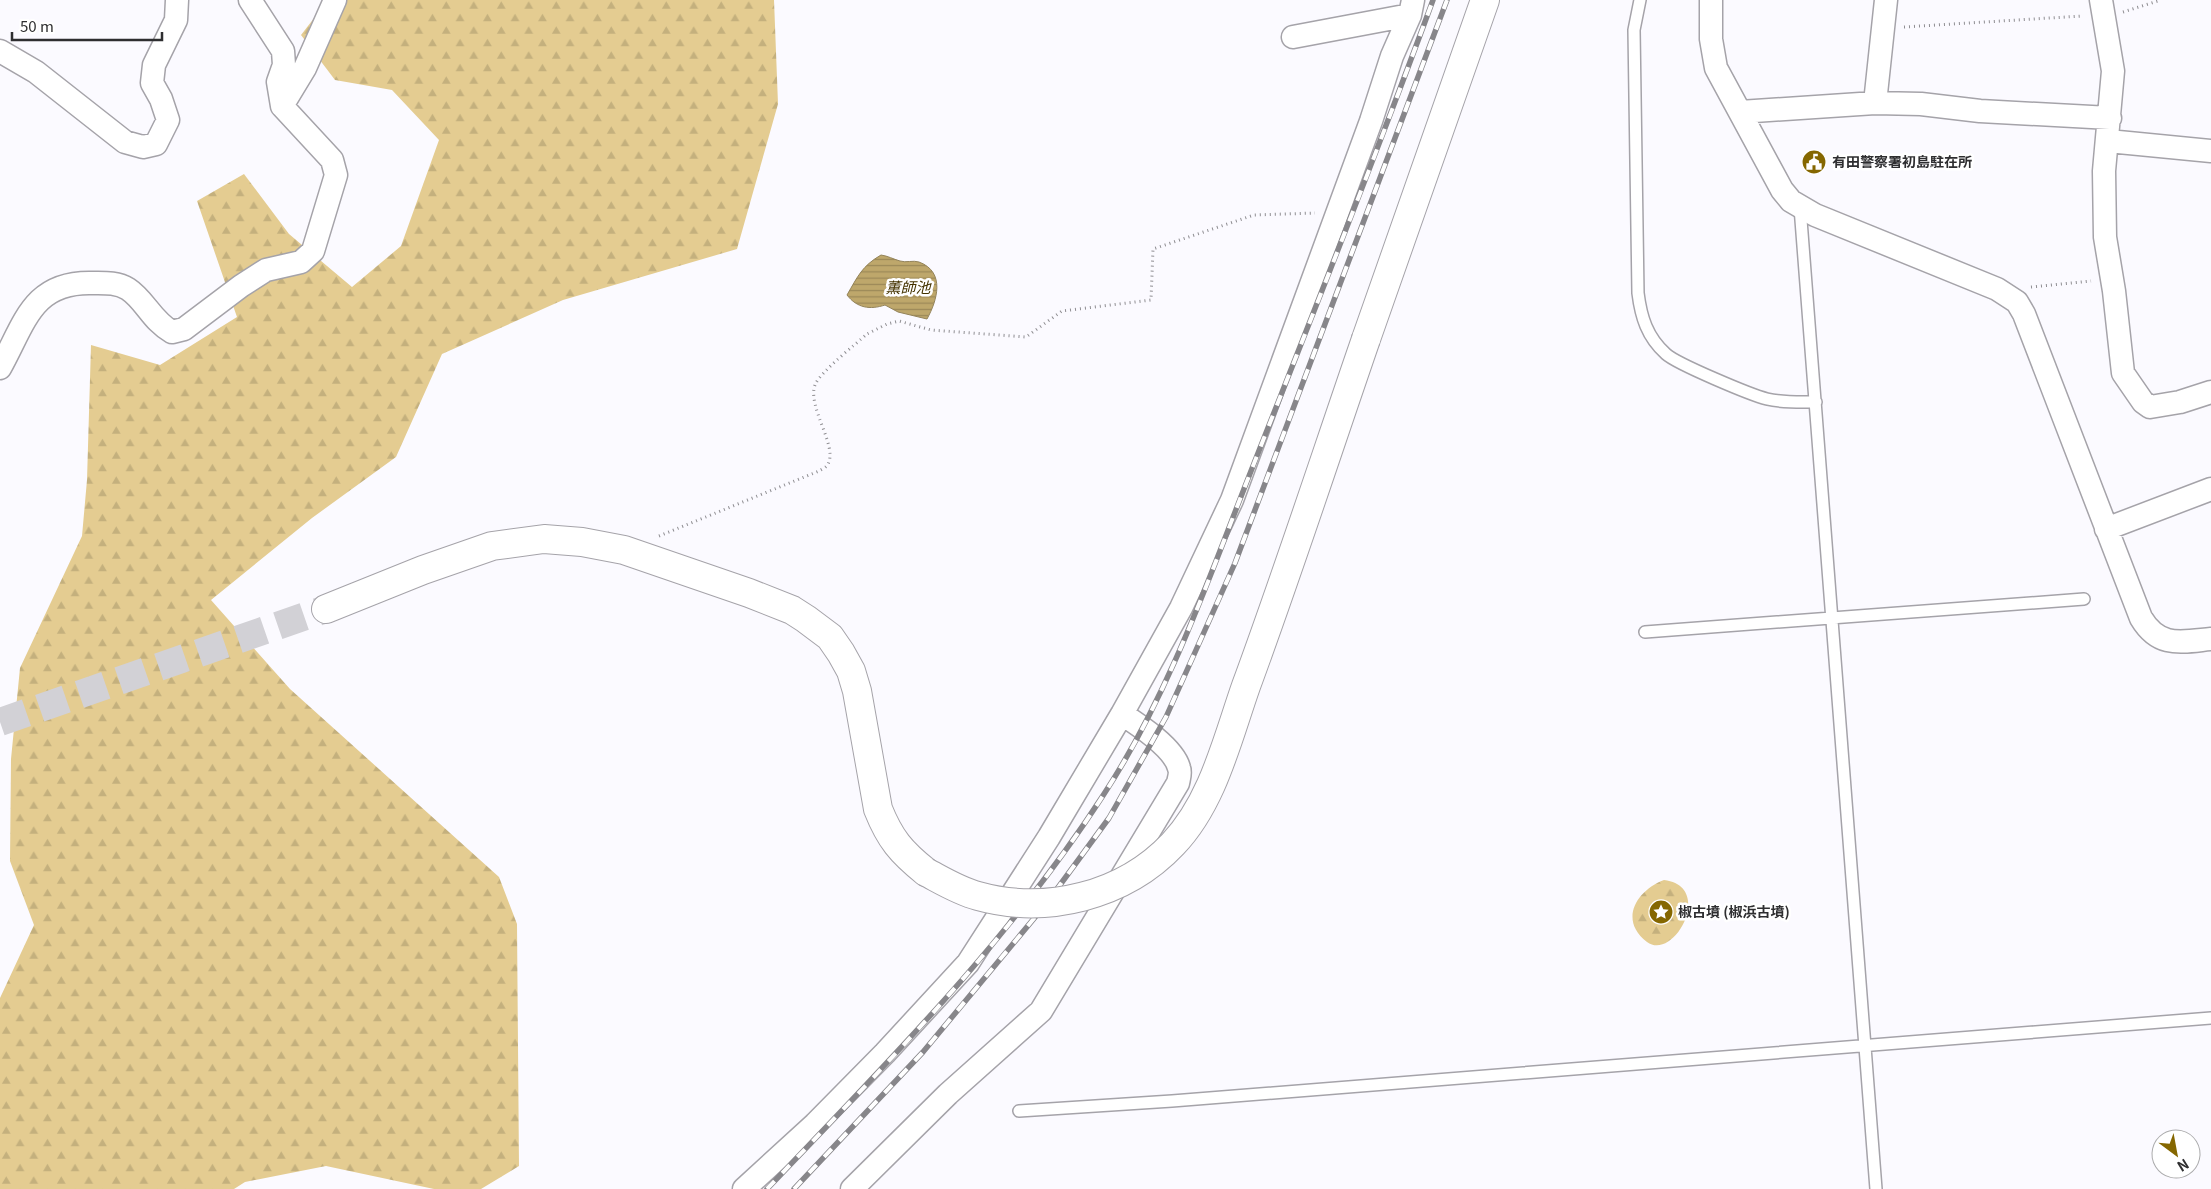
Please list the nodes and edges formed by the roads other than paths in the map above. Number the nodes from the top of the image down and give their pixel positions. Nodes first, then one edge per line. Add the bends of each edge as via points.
1 (177, 0) edge
2 (250, 0) edge
3 (335, 0) edge
4 (1485, 0) edge
5 (1640, 0) edge
6 (1711, 0) edge
7 (1886, 0) edge
8 (1412, 8) edge
9 (2102, 8) edge
10 (1293, 37) dead end
11 (0, 51) edge
12 (1875, 103) junction
13 (282, 106) junction
14 (1740, 112) junction
15 (2110, 118) junction
16 (2108, 141) junction
17 (2211, 151) edge
18 (1800, 207) junction
19 (0, 368) edge
20 (2211, 392) edge
21 (1816, 402) junction
22 (2211, 489) edge
23 (2106, 529) junction
24 (2084, 599) dead end
25 (326, 609) tunnel mouth
26 (1833, 617) junction
27 (1645, 632) dead end
28 (2211, 639) edge
29 (1122, 714) junction
30 (2211, 1018) edge
31 (1866, 1045) junction
32 (1019, 1111) dead end
33 (744, 1189) edge
34 (852, 1189) edge
35 (1876, 1189) edge

1 - 11 street via 176,20 154,65 152,83 168,120 156,144 143,147 125,142 36,72
2 - 13 street via 283,51 284,65 278,82
3 - 13 street via 305,68
4 - 25 street, bridge via 1214,774 1201,805 1174,844 1142,871 1121,883 1090,894 1028,904 977,896 926,872 901,851 884,825 878,809 857,691 851,671 830,637 792,610 624,550 544,539 492,546
5 - 21 lane via 1634,30 1641,317 1667,355 1694,369 1764,398
6 - 14 street via 1713,57 1721,79
7 - 12 street
8 - 10 street
8 - 29 street via 1232,500 1180,608
9 - 15 street via 2113,71
12 - 14 street
12 - 15 street
13 - 19 street via 332,160 336,175 313,251 301,262 266,270 184,329 172,332 160,326 129,290 112,283 61,286 44,294 32,308
14 - 18 street via 1782,190
15 - 16 street
16 - 17 street
16 - 20 street via 2104,171 2105,237 2123,373 2143,402 2150,406 2180,402
18 - 21 lane
18 - 23 street via 1836,225 2001,291 2017,302
21 - 26 lane
22 - 23 street
23 - 28 street via 2148,630 2166,641
24 - 26 lane
26 - 27 lane
26 - 31 lane
29 - 33 street via 1049,837 968,963 879,1059
29 - 34 street via 1139,725 1175,759 1180,774 1178,783 1041,1011 948,1094
30 - 31 lane
31 - 32 lane via 1182,1101
31 - 35 lane

